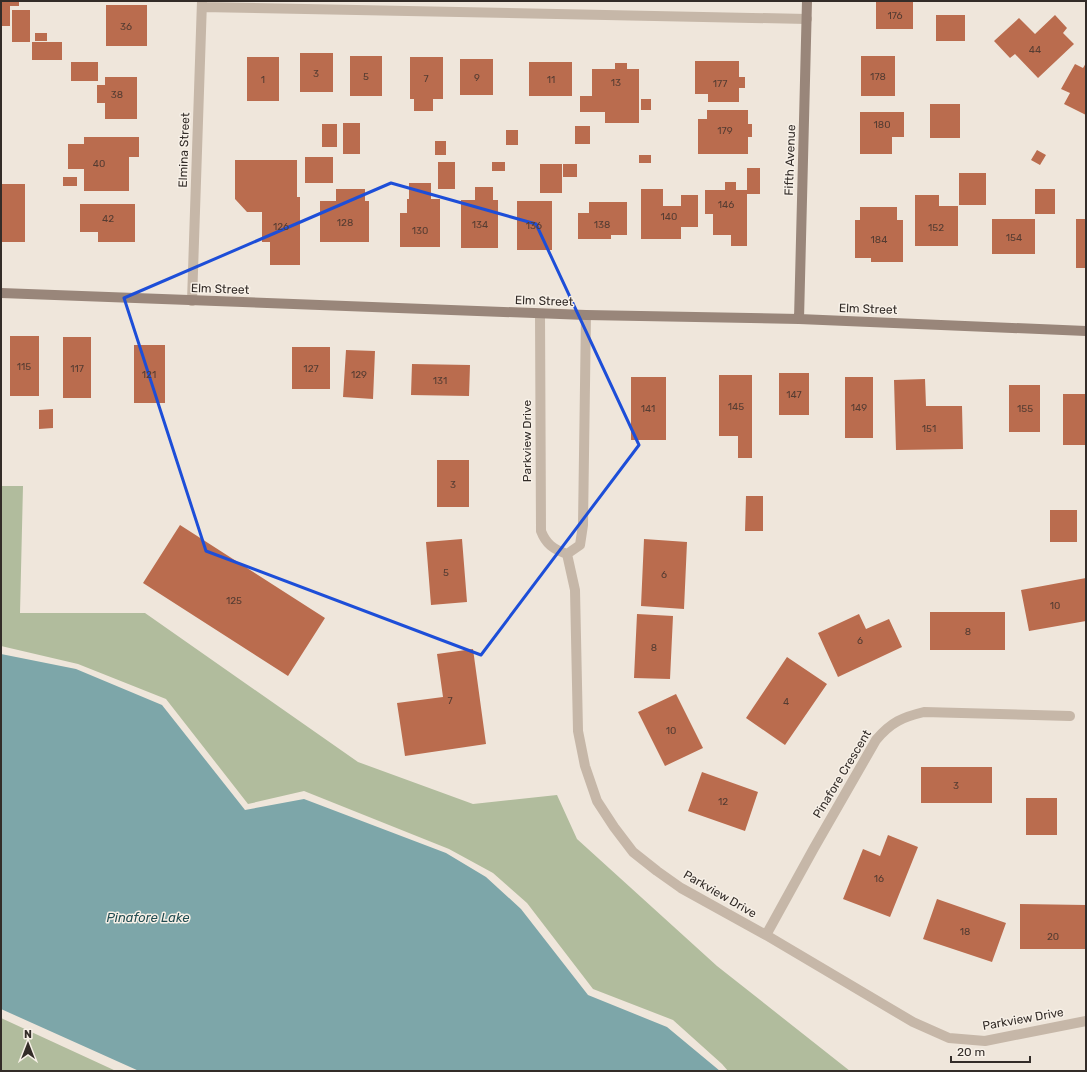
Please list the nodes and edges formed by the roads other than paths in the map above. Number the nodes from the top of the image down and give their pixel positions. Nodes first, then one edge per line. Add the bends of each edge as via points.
1 (807, 1) edge
2 (202, 4) edge
3 (807, 19) junction
4 (1, 293) edge
5 (192, 301) junction
6 (540, 314) junction
7 (586, 316) junction
8 (799, 319) junction
9 (1086, 332) edge
10 (567, 554) junction
11 (1070, 716) dead end
12 (766, 935) junction
13 (1086, 1021) edge

1 - 3 main road, Fifth Avenue
2 - 3 street
2 - 5 street, Elmina Street
3 - 8 main road, Fifth Avenue
4 - 5 main road, Elm Street
5 - 6 main road, Elm Street
6 - 7 main road, Elm Street
6 - 10 street, Parkview Drive via 541,531 550,546
7 - 8 main road, Elm Street
7 - 10 street via 584,525 580,545
8 - 9 main road, Elm Street
10 - 12 street, Parkview Drive via 575,590 578,730 585,766 597,801 633,852 681,888
11 - 12 street, Pinafore Crescent via 924,712 903,717 884,730
12 - 13 street, Parkview Drive via 913,1022 949,1038 985,1041

